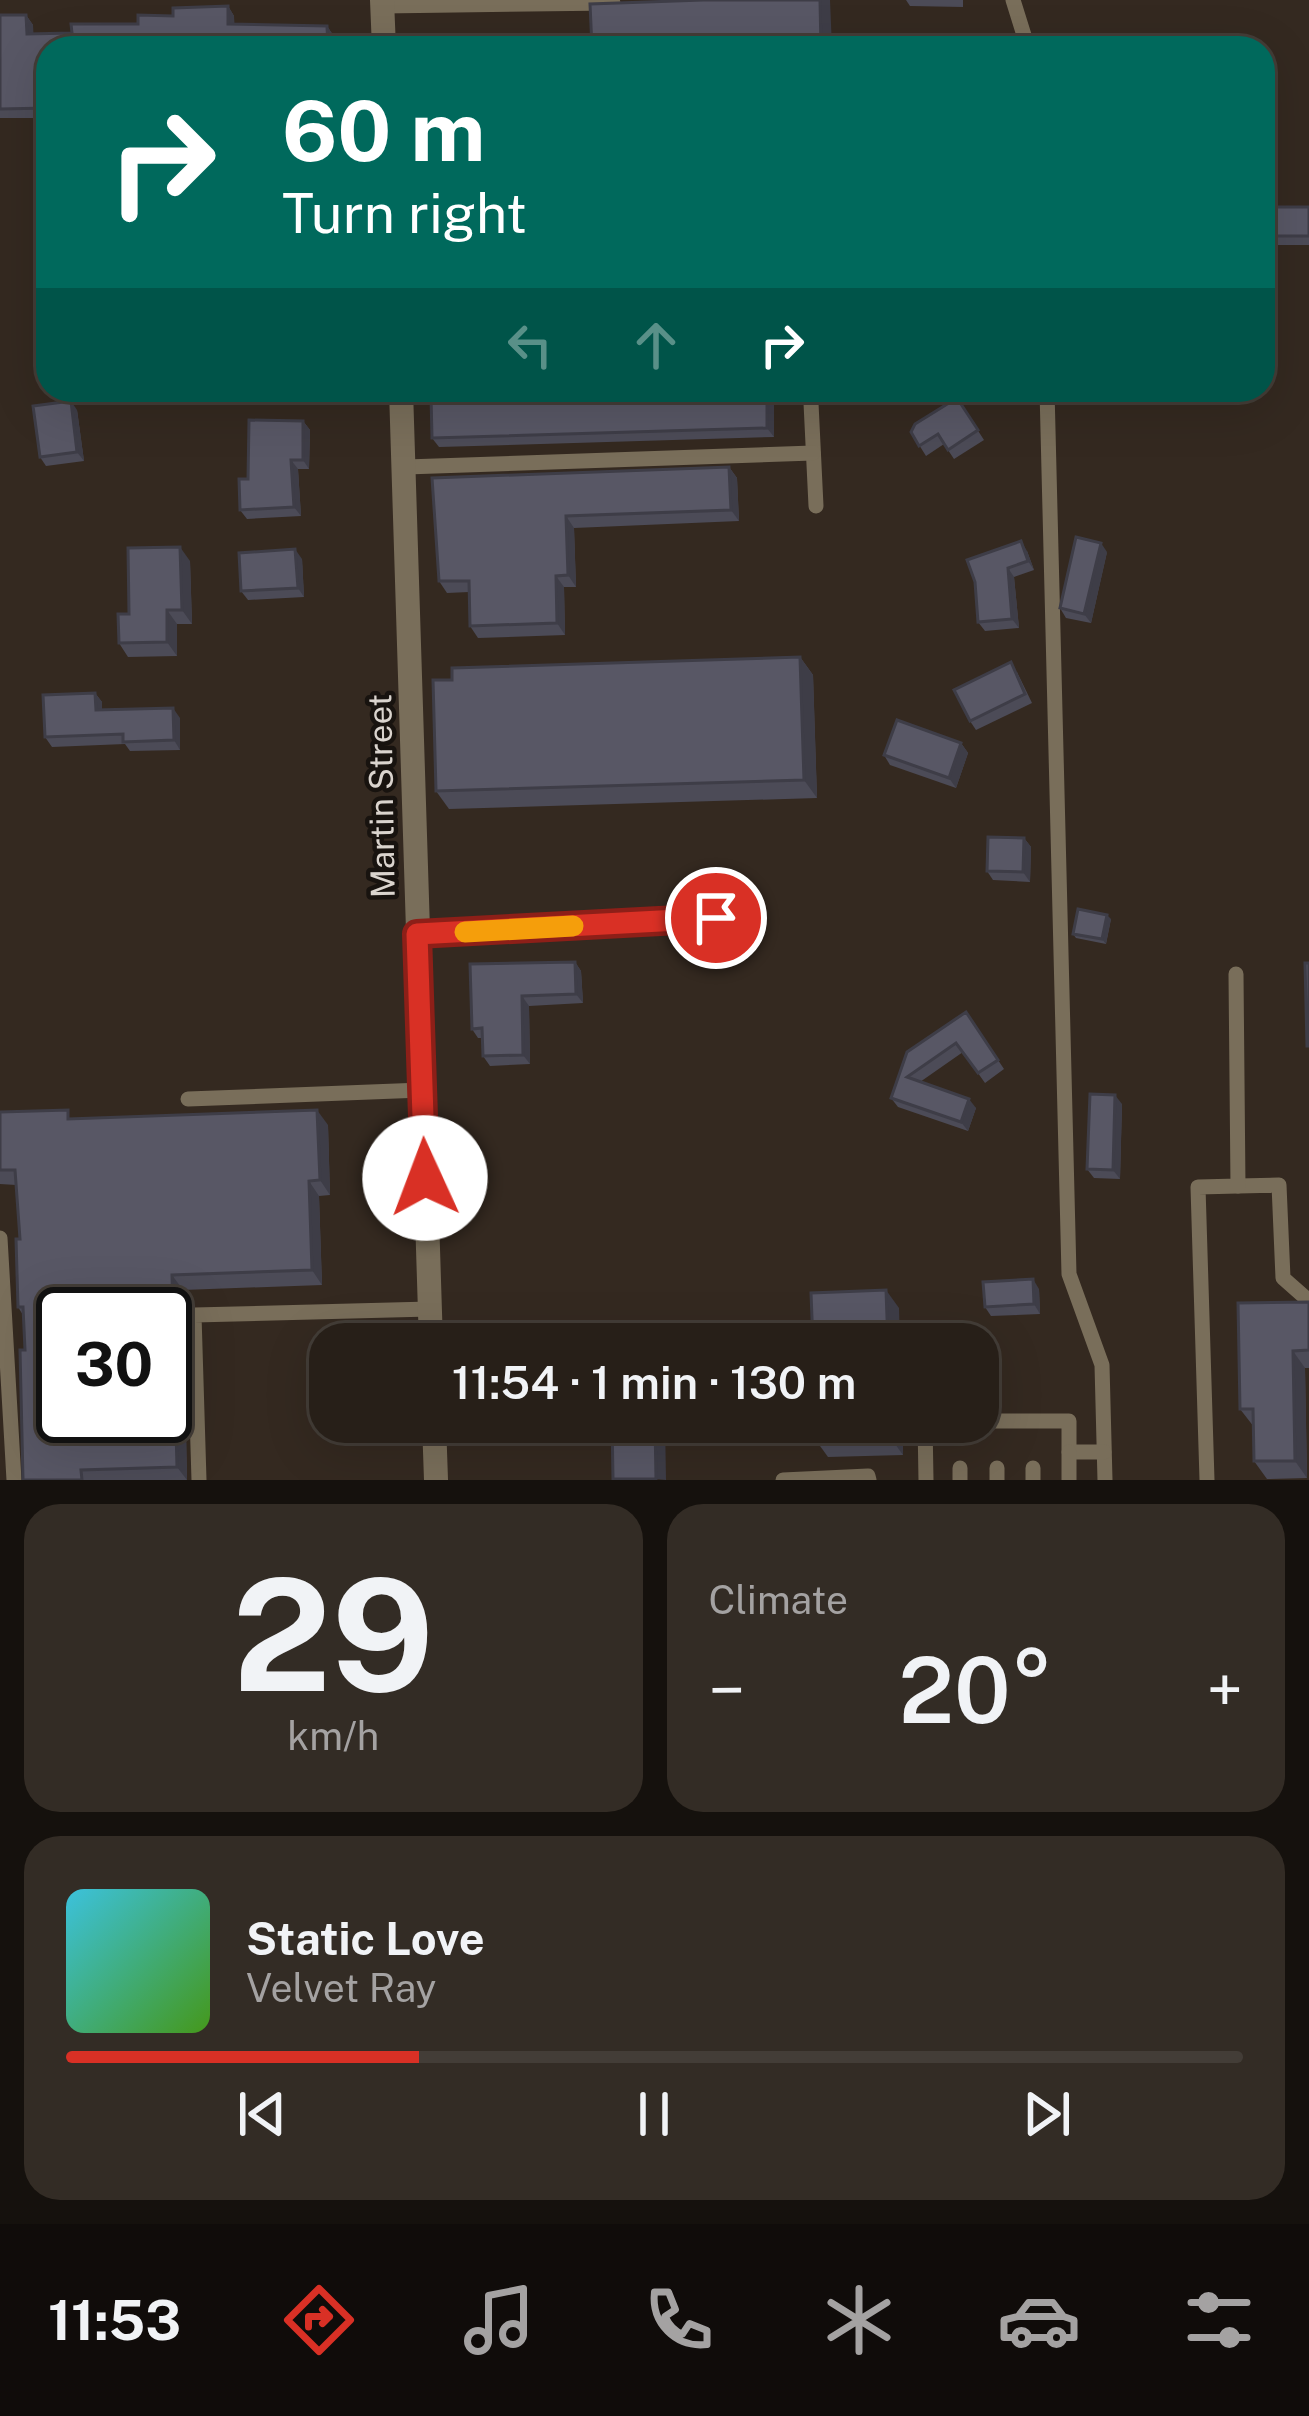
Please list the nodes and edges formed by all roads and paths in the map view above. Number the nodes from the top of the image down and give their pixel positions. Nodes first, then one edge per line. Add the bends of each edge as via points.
1 (1013, 0) edge
2 (382, 3) edge
3 (635, 3) edge
4 (383, 36) edge
5 (1024, 36) edge
6 (402, 402) edge
7 (1047, 402) edge
8 (812, 403) dead end
9 (813, 453) junction
10 (406, 467) junction
11 (816, 506) dead end
12 (716, 918) dead end
13 (417, 934) junction
14 (1236, 974) dead end
15 (422, 1090) junction
16 (188, 1099) dead end
17 (1238, 1186) junction
18 (0, 1238) edge
19 (1309, 1301) edge
20 (430, 1309) junction
21 (430, 1323) edge
22 (999, 1428) edge
23 (435, 1443) edge
24 (925, 1443) edge
25 (1069, 1452) junction
26 (1104, 1452) junction
27 (807, 1479) edge
28 (14, 1480) edge
29 (199, 1480) edge
30 (436, 1480) edge
31 (783, 1480) edge
32 (869, 1480) edge
33 (926, 1480) edge
34 (1069, 1480) edge
35 (1105, 1480) edge
36 (1207, 1480) edge

1 - 5 lane
2 - 3 lane
2 - 4 street
6 - 10 street, Martin Street
7 - 26 lane via 1069,1274 1102,1365
8 - 9 lane
9 - 10 lane
9 - 11 lane
10 - 13 street, Martin Street
12 - 13 lane
13 - 15 street, Martin Street
14 - 17 lane
15 - 16 lane
15 - 20 street, Martin Street
17 - 19 lane via 1279,1185 1282,1278
17 - 36 lane via 1198,1187
18 - 28 lane
20 - 21 street, Martin Street
20 - 29 lane via 194,1315
22 - 25 lane via 1069,1421
23 - 30 street
24 - 33 lane
25 - 26 lane
25 - 34 lane
26 - 35 lane
27 - 31 lane
27 - 32 lane

